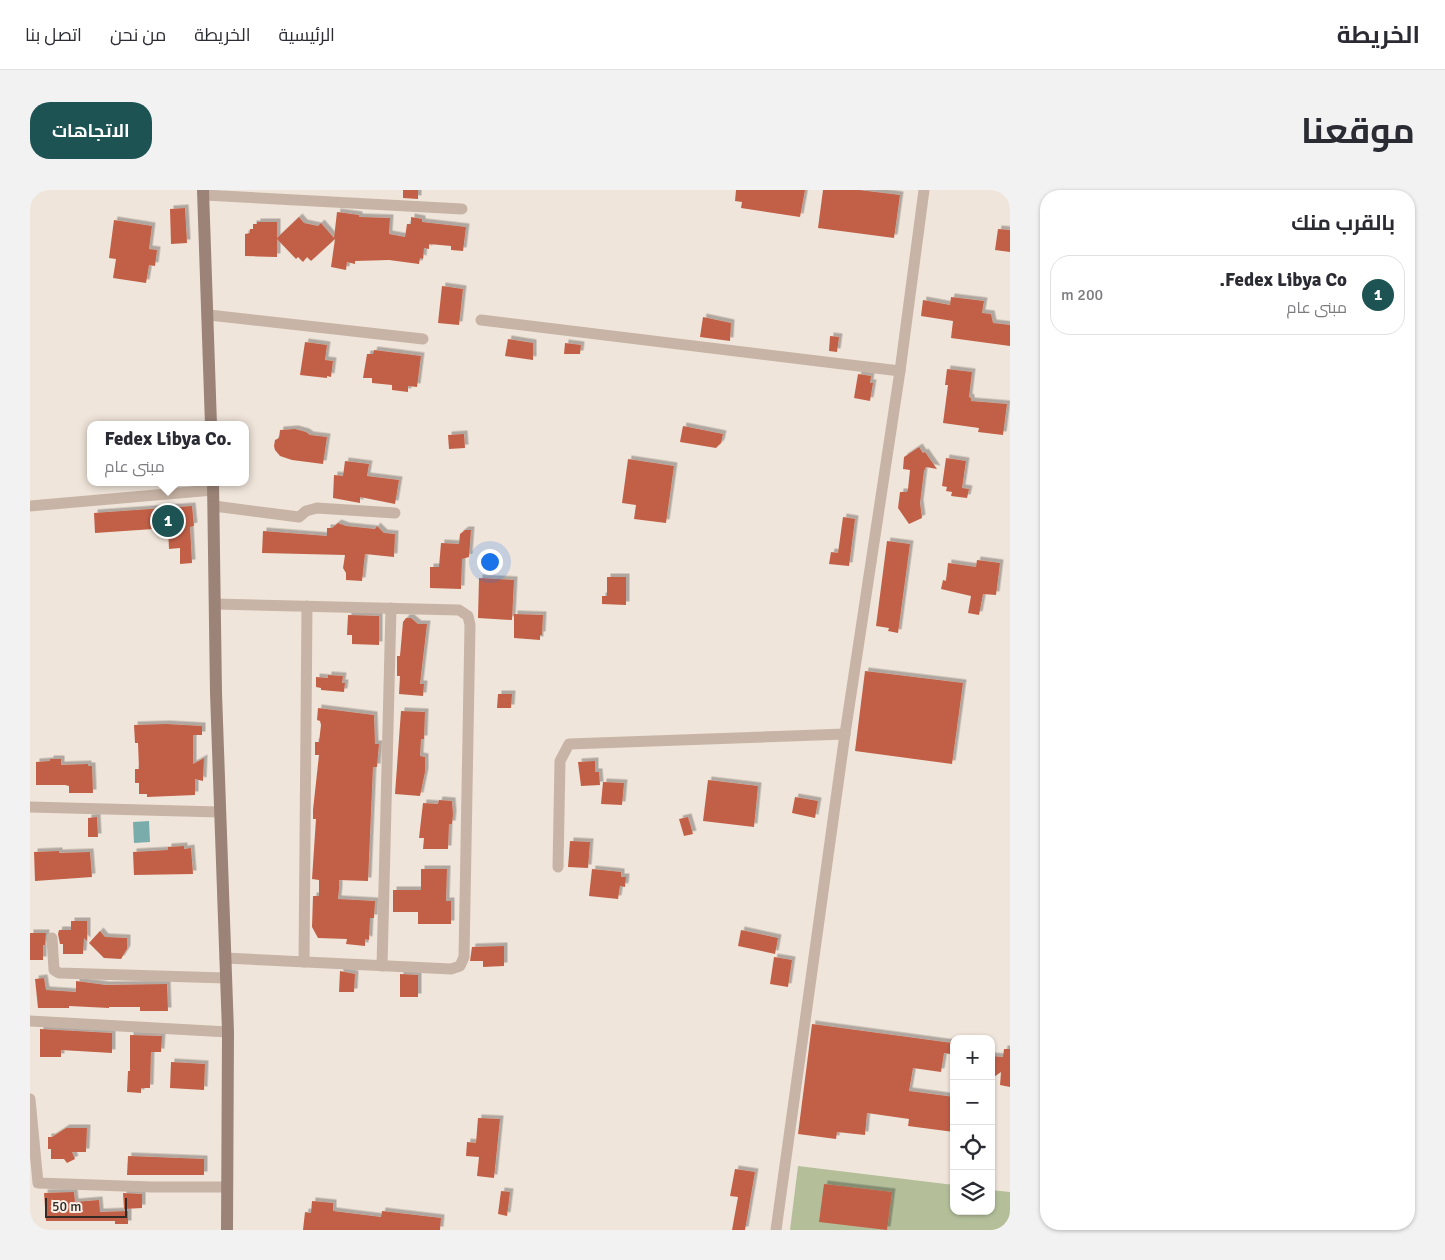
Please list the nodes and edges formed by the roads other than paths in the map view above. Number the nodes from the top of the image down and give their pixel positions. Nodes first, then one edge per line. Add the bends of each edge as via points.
1 (924, 190) edge
2 (203, 193) edge
3 (462, 209) dead end
4 (209, 315) junction
5 (481, 320) dead end
6 (423, 339) dead end
7 (900, 371) junction
8 (211, 421) edge
9 (213, 486) edge
10 (30, 506) edge
11 (214, 506) junction
12 (395, 512) dead end
13 (215, 604) junction
14 (307, 606) junction
15 (391, 608) junction
16 (845, 734) junction
17 (30, 807) edge
18 (220, 812) junction
19 (558, 867) dead end
20 (52, 938) dead end
21 (225, 958) junction
22 (304, 962) junction
23 (382, 966) junction
24 (226, 978) junction
25 (30, 1021) edge
26 (228, 1032) junction
27 (30, 1099) edge
28 (226, 1187) junction
29 (227, 1230) edge
30 (776, 1230) edge

1 - 7 street
2 - 3 street
2 - 4 street
4 - 6 street
4 - 8 street
5 - 7 street
7 - 16 street
9 - 10 street
9 - 11 street
11 - 12 street via 299,517 316,508
11 - 13 street
13 - 14 street
13 - 18 street
14 - 15 street
14 - 22 street
15 - 23 street
15 - 23 street via 459,610 468,616 470,625 464,957 460,966 451,969
16 - 19 street via 569,744 560,761
16 - 30 street
17 - 18 street
18 - 21 street
20 - 24 street via 54,970 59,974
21 - 22 street
21 - 24 street
22 - 23 street
24 - 26 street
25 - 26 street
26 - 28 street
27 - 28 street via 38,1183
28 - 29 street

